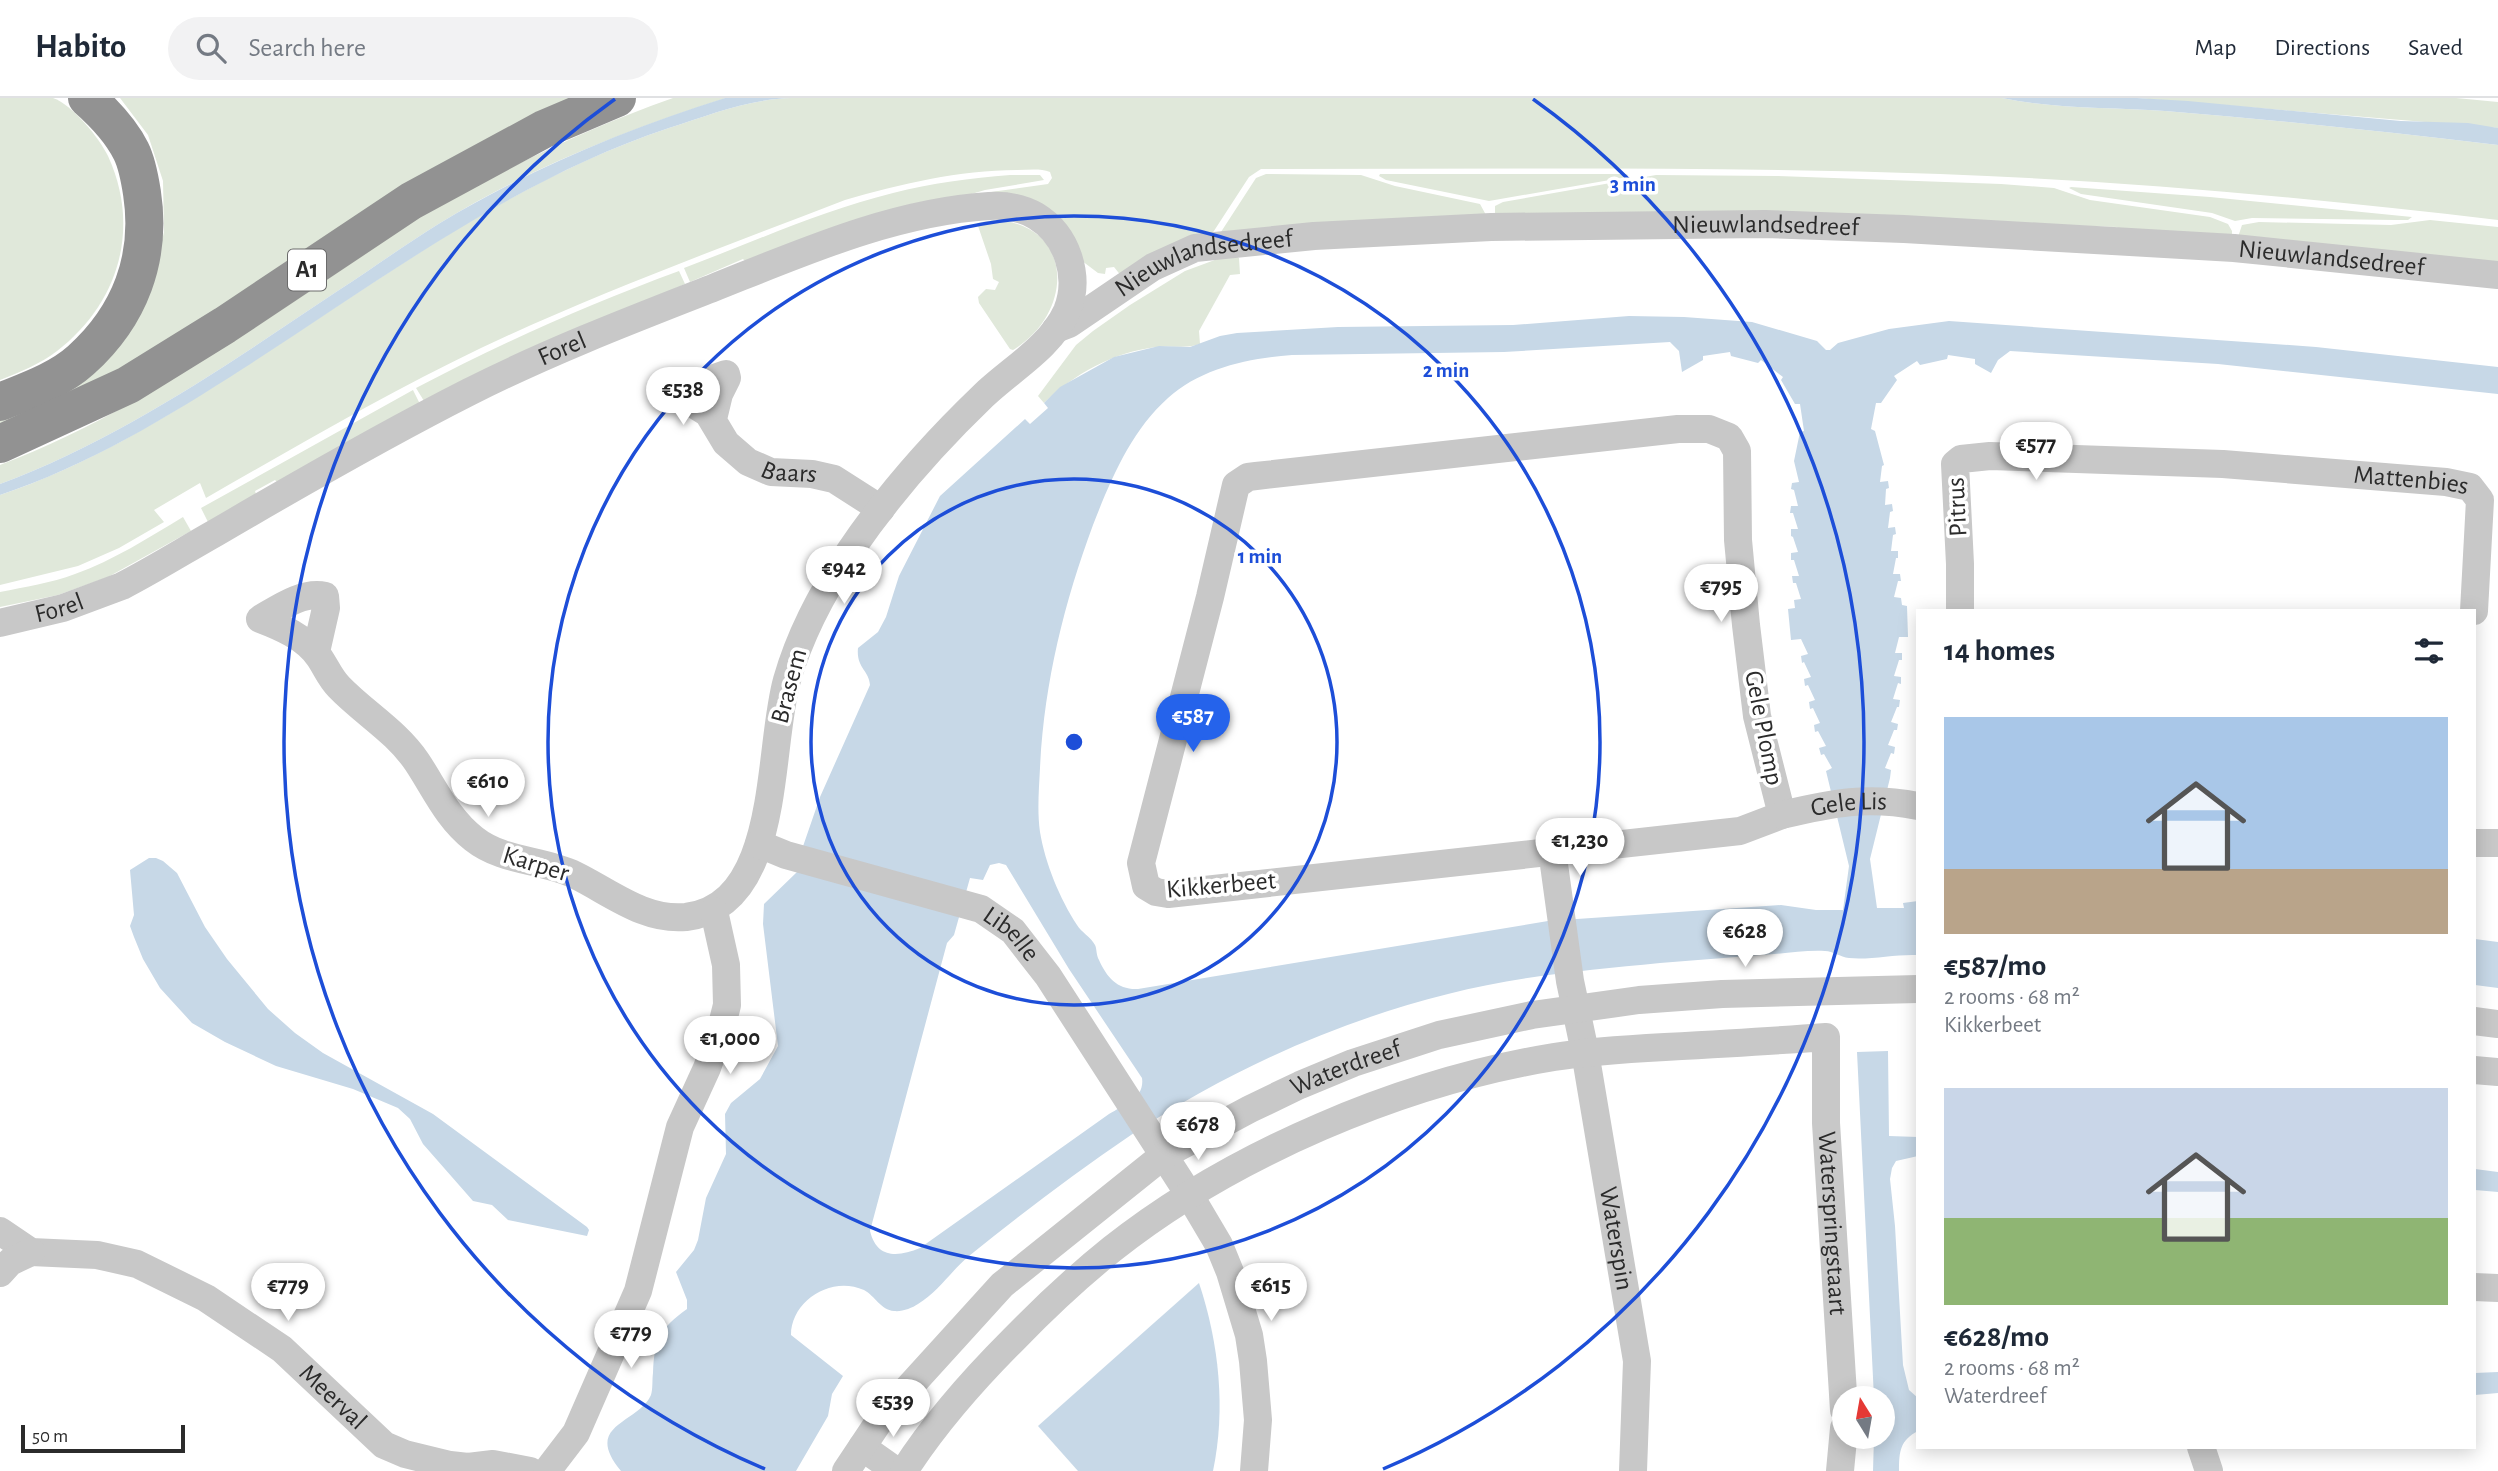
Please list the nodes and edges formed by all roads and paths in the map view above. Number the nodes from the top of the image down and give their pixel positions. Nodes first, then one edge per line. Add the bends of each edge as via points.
1 (87, 98) edge
2 (617, 98) edge
3 (1072, 268) junction
4 (2498, 275) edge
5 (1124, 285) junction
6 (1056, 329) junction
7 (0, 401) edge
8 (713, 419) dead end
9 (0, 444) edge
10 (1494, 449) joint
11 (2223, 464) joint
12 (881, 509) junction
13 (1960, 609) edge
14 (2474, 609) edge
15 (0, 623) edge
16 (316, 652) junction
17 (1916, 806) edge
18 (1782, 815) junction
19 (2476, 843) edge
20 (2498, 843) edge
21 (760, 844) junction
22 (1552, 850) junction
23 (714, 911) junction
24 (1916, 989) edge
25 (1576, 1008) junction
26 (2476, 1021) edge
27 (2498, 1024) edge
28 (1826, 1037) joint
29 (1585, 1052) junction
30 (2476, 1070) edge
31 (2498, 1072) edge
32 (1164, 1156) junction
33 (1190, 1196) junction
34 (0, 1231) edge
35 (31, 1251) junction
36 (0, 1273) edge
37 (2476, 1287) edge
38 (2498, 1288) edge
39 (1842, 1386) edge
40 (862, 1447) junction
41 (1842, 1449) edge
42 (2203, 1449) edge
43 (530, 1471) edge
44 (547, 1471) edge
45 (846, 1471) edge
46 (896, 1471) edge
47 (904, 1471) edge
48 (1254, 1471) edge
49 (1633, 1471) edge
50 (1840, 1471) edge
51 (2209, 1471) edge

1 - 7 highway via 105,114 132,152 145,213 138,275 108,332 79,362
2 - 9 highway, A1 via 544,129 411,201 128,385
3 - 5 street
3 - 6 street, Forel via 1070,300
3 - 15 street, Forel via 1050,227 1008,206 935,213 881,226 693,296 514,371 122,586 63,608
4 - 5 street, Nieuwlandsedreef via 2152,243 1835,226 1683,224 1491,227 1209,246 1182,252
5 - 6 street, Nieuwlandsedreef
6 - 12 street, Brasem via 981,397
8 - 12 street, Baars via 726,443 748,462 771,472 834,479
10 - 18 street, Gele Plomp via 1678,429 1709,429 1729,437 1737,451 1745,625 1758,716
10 - 22 street, Kikkerbeet via 1248,477 1236,485 1141,863 1143,878 1146,886 1168,894
11 - 13 street, Pitrus via 1990,456 1961,459 1955,464
11 - 14 street, Mattenbies via 2470,487 2480,500
12 - 21 street, Brasem via 832,578 797,650 784,691
16 - 16 street, Karper via 286,629 252,620 302,598 325,596
16 - 23 street, Karper via 339,688 410,753 456,824 483,846 569,871 634,907 666,917
17 - 18 street, Gele Lis via 1889,800 1830,803
18 - 22 street, Gele Plomp via 1740,831
19 - 20 street
21 - 23 street, Brasem via 737,888
21 - 32 street, Libelle via 981,909 1013,931 1048,976
22 - 25 street, Waterspin
23 - 44 street via 726,965 727,1005 711,1057 680,1128 638,1291 576,1433
24 - 25 street, Waterdreef via 1722,995
25 - 29 street, Waterspin
25 - 32 street, Waterdreef via 1439,1035 1353,1063 1250,1109
26 - 27 street
28 - 29 street, Waterdreef
28 - 39 street, Waterspringstaart via 1826,1123
29 - 33 street, Waterdreef via 1502,1067 1400,1095 1275,1148
29 - 49 street, Waterspin via 1636,1361
30 - 31 street
32 - 33 street, Libelle
32 - 40 street, Waterdreef via 1002,1285 883,1417
33 - 47 street, Waterdreef via 1113,1249 1042,1311 964,1391
33 - 48 street, Libelle via 1219,1245 1249,1335 1258,1420
34 - 35 street, Meerval
35 - 36 street
35 - 43 street, Meerval via 97,1255 137,1264 206,1298 282,1349 384,1445 450,1465 493,1464
37 - 38 street
40 - 45 street, Waterdreef
40 - 46 street
41 - 50 street
42 - 51 street

